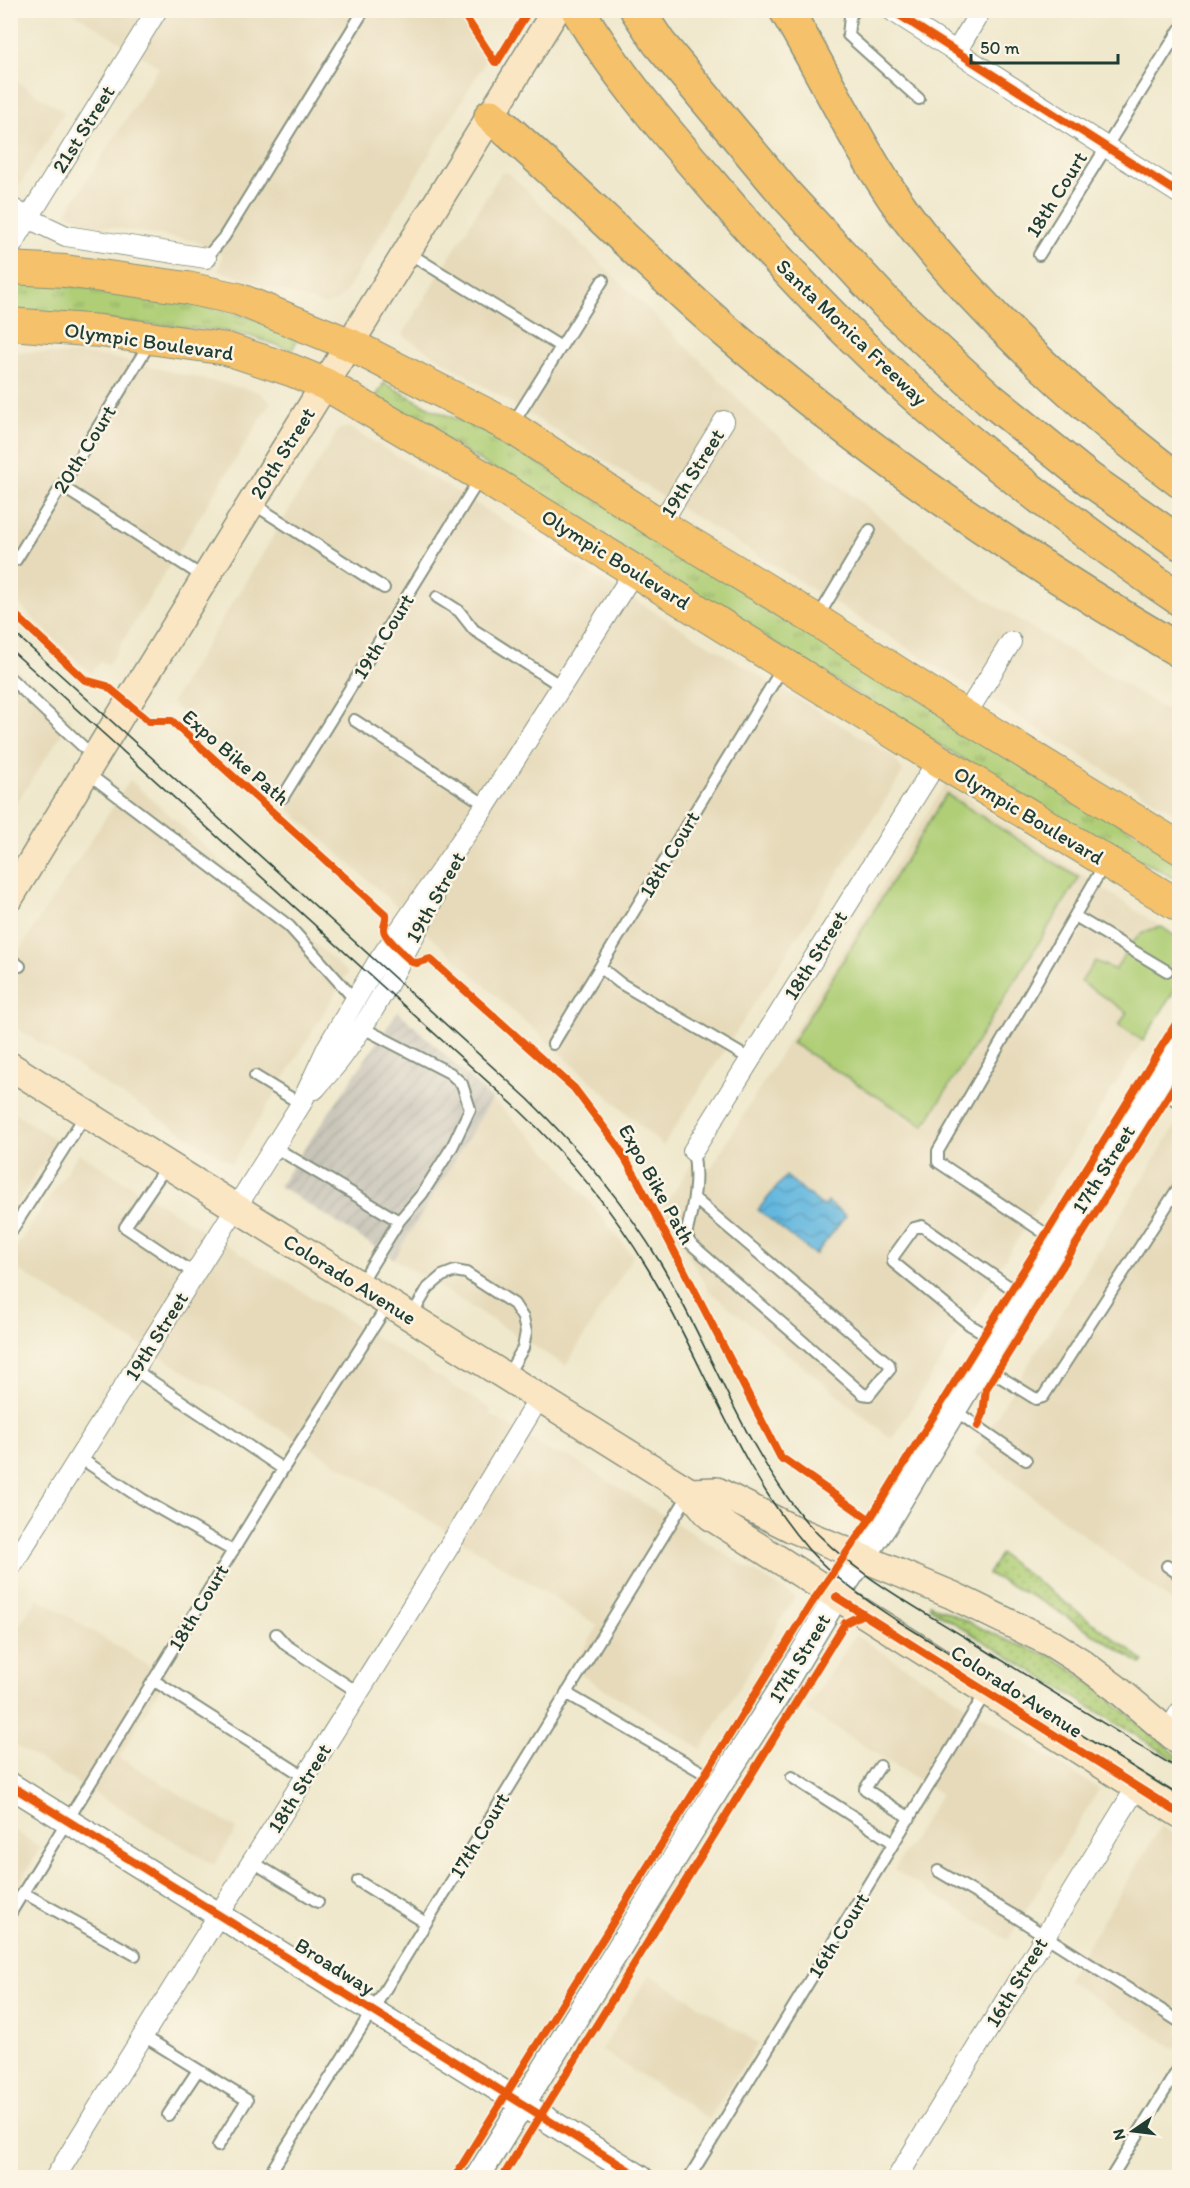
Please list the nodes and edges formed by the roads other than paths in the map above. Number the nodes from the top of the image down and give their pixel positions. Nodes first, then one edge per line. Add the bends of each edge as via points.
1 (158, 10) edge
2 (364, 10) edge
3 (556, 10) edge
4 (578, 10) edge
5 (637, 10) edge
6 (786, 10) edge
7 (854, 10) edge
8 (891, 10) edge
9 (981, 10) edge
10 (1179, 29) edge
11 (956, 52) junction
12 (919, 99) dead end
13 (491, 116) junction
14 (1107, 147) junction
15 (1179, 194) edge
16 (10, 207) edge
17 (28, 218) junction
18 (10, 248) edge
19 (406, 252) junction
20 (1039, 255) dead end
21 (207, 258) joint
22 (10, 268) edge
23 (603, 280) dead end
24 (10, 324) edge
25 (153, 338) junction
26 (349, 344) junction
27 (561, 347) junction
28 (325, 384) junction
29 (724, 421) dead end
30 (510, 428) junction
31 (482, 476) junction
32 (1179, 481) edge
33 (61, 486) junction
34 (252, 502) junction
35 (660, 525) junction
36 (870, 530) dead end
37 (1179, 543) edge
38 (16, 560) dead end
39 (634, 570) junction
40 (206, 578) junction
41 (384, 588) dead end
42 (437, 597) dead end
43 (1179, 599) edge
44 (816, 620) junction
45 (1011, 642) dead end
46 (1179, 651) edge
47 (785, 664) junction
48 (10, 678) edge
49 (561, 686) junction
50 (965, 716) junction
51 (354, 720) dead end
52 (938, 760) junction
53 (91, 765) junction
54 (283, 797) dead end
55 (486, 805) junction
56 (1179, 848) edge
57 (1106, 862) junction
58 (10, 897) edge
59 (1179, 906) edge
60 (1075, 916) junction
61 (600, 967) junction
62 (1167, 971) dead end
63 (355, 1000) junction
64 (361, 1027) junction
65 (553, 1044) dead end
66 (1179, 1047) edge
67 (750, 1059) junction
68 (10, 1066) edge
69 (255, 1076) dead end
70 (1154, 1088) junction
71 (301, 1104) junction
72 (1179, 1104) edge
73 (86, 1114) junction
74 (274, 1147) junction
75 (693, 1151) joint
76 (167, 1164) junction
77 (1179, 1185) edge
78 (695, 1199) junction
79 (237, 1209) junction
80 (399, 1221) junction
81 (10, 1233) edge
82 (1058, 1242) junction
83 (195, 1274) junction
84 (359, 1285) junction
85 (1024, 1297) junction
86 (400, 1310) junction
87 (996, 1340) junction
88 (981, 1365) junction
89 (135, 1370) junction
90 (507, 1376) junction
91 (540, 1396) junction
92 (954, 1410) junction
93 (80, 1458) junction
94 (1026, 1460) dead end
95 (283, 1468) junction
96 (690, 1492) junction
97 (232, 1551) junction
98 (864, 1557) junction
99 (1167, 1566) dead end
100 (10, 1568) edge
101 (1179, 1575) edge
102 (836, 1597) junction
103 (276, 1634) dead end
104 (153, 1680) junction
105 (986, 1692) junction
106 (359, 1693) junction
107 (566, 1693) junction
108 (1176, 1729) edge
109 (880, 1766) dead end
110 (305, 1777) junction
111 (792, 1777) dead end
112 (721, 1783) junction
113 (10, 1785) edge
114 (1136, 1788) junction
115 (1179, 1814) edge
116 (910, 1818) junction
117 (67, 1821) junction
118 (894, 1843) junction
119 (253, 1862) junction
120 (938, 1871) dead end
121 (358, 1881) dead end
122 (24, 1893) junction
123 (318, 1902) dead end
124 (10, 1914) edge
125 (219, 1914) junction
126 (426, 1923) junction
127 (1045, 1935) junction
128 (135, 1955) dead end
129 (372, 2011) junction
130 (1179, 2022) edge
131 (142, 2035) junction
132 (1179, 2066) edge
133 (198, 2070) junction
134 (523, 2103) junction
135 (168, 2115) dead end
136 (218, 2146) dead end
137 (55, 2178) edge
138 (267, 2178) edge
139 (477, 2178) edge
140 (640, 2178) edge
141 (689, 2178) edge
142 (897, 2178) edge
143 (1111, 2178) edge

1 - 17 street, 21st Street
2 - 21 lane via 224,237
3 - 13 main road, 20th Street
4 - 43 highway, Santa Monica Freeway via 656,120 722,197 786,269 886,368 981,452
5 - 37 highway via 659,43 786,196 887,304 990,399 1089,479
6 - 32 highway via 864,151 903,212 949,269 1035,359
7 - 12 lane via 848,35
8 - 11 street
9 - 11 street
10 - 14 lane, 18th Court
11 - 14 street
13 - 19 main road, 20th Street
13 - 46 highway via 735,339 853,433 982,527
14 - 15 street
14 - 20 lane, 18th Court
16 - 17 street
17 - 18 street, 21st Street
17 - 21 street via 66,236
19 - 26 main road, 20th Street
19 - 27 lane
22 - 26 main road via 128,278 237,299
23 - 27 lane
24 - 25 main road, Olympic Boulevard
25 - 28 main road, Olympic Boulevard via 227,349
25 - 33 lane, 20th Court
26 - 28 main road, 20th Street
26 - 30 main road
27 - 30 lane
28 - 31 main road, Olympic Boulevard
28 - 34 main road, 20th Street
29 - 35 street, 19th Street
30 - 35 main road
31 - 39 main road, Olympic Boulevard
31 - 54 lane, 19th Court
33 - 38 lane, 20th Court
33 - 40 lane
34 - 40 main road, 20th Street
34 - 41 lane
35 - 44 main road
36 - 44 lane
39 - 47 main road, Olympic Boulevard
39 - 49 street, 19th Street
40 - 53 main road, 20th Street
42 - 49 lane via 459,611 474,630
44 - 50 main road
45 - 50 street
47 - 52 main road, Olympic Boulevard
47 - 61 lane, 18th Court
48 - 53 lane
49 - 55 street, 19th Street
50 - 56 main road
51 - 55 lane
52 - 57 main road, Olympic Boulevard
52 - 67 street, 18th Street
53 - 58 main road, 20th Street
53 - 63 lane via 289,926
55 - 63 street, 19th Street
55 - 64 street, 19th Street
57 - 59 main road, Olympic Boulevard
57 - 60 lane
60 - 62 lane
60 - 82 lane via 938,1151 938,1162
61 - 65 lane, 18th Court
61 - 67 lane via 620,983
63 - 71 street, 19th Street
64 - 71 street, 19th Street via 341,1058
64 - 80 lane via 450,1073 462,1084 470,1109 452,1147
66 - 70 street, 17th Street
67 - 75 street, 18th Street
68 - 73 main road, Colorado Avenue
69 - 71 lane
70 - 72 lane
70 - 82 street, 17th Street
71 - 74 street, 19th Street
73 - 76 main road, Colorado Avenue
73 - 81 lane
74 - 79 street, 19th Street
74 - 80 lane
75 - 78 lane
76 - 79 main road, Colorado Avenue
76 - 83 lane via 125,1227
77 - 88 lane via 1043,1397 1036,1400
78 - 78 lane via 686,1235 690,1243 863,1394 869,1395 890,1370 889,1364
79 - 83 street, 19th Street
79 - 84 main road, Colorado Avenue
80 - 84 lane
82 - 85 street, 17th Street
83 - 89 street, 19th Street
84 - 86 main road, Colorado Avenue
85 - 87 street, 17th Street
85 - 87 lane via 921,1226 914,1228 893,1257 893,1262 970,1325
86 - 90 main road, Colorado Avenue
86 - 90 lane, 18th Court via 442,1276 454,1271 466,1273 514,1304 523,1318 524,1348
86 - 95 lane, 18th Court
87 - 88 street, 17th Street
88 - 92 street, 17th Street
89 - 93 street, 19th Street
89 - 95 lane
90 - 91 main road, Colorado Avenue
91 - 96 main road, Colorado Avenue
91 - 106 street, 18th Street
92 - 94 lane
92 - 98 street, 17th Street
93 - 97 lane
93 - 100 street, 19th Street
95 - 97 lane, 18th Court
96 - 98 main road via 717,1491 791,1528
96 - 102 main road, Colorado Avenue via 710,1516
96 - 107 lane, 17th Court
97 - 104 lane, 18th Court
98 - 102 street, 17th Street
98 - 108 main road via 1051,1643
99 - 101 lane
102 - 105 main road, Colorado Avenue
102 - 112 street, 17th Street
103 - 106 lane via 286,1645
104 - 110 lane
104 - 117 lane, 18th Court
105 - 114 main road, Colorado Avenue
105 - 116 lane, 16th Court
106 - 110 street, 18th Street
107 - 112 lane
107 - 126 lane, 17th Court
109 - 116 lane via 865,1789
110 - 119 street, 18th Street
111 - 118 lane
112 - 134 street, 17th Street
113 - 117 street, Broadway
114 - 115 main road, Colorado Avenue
114 - 127 street, 16th Street
116 - 118 lane, 16th Court
117 - 122 lane, 18th Court
117 - 125 street, Broadway
118 - 141 lane, 16th Court
119 - 123 lane
119 - 125 street, 18th Street
120 - 127 lane
121 - 126 lane
122 - 124 lane, 18th Court
122 - 128 lane
125 - 129 street, Broadway
125 - 131 street, 18th Street
126 - 129 lane, 17th Court
127 - 130 lane
127 - 142 street, 16th Street
129 - 134 street, Broadway
129 - 138 lane, 17th Court
131 - 133 lane
131 - 137 street, 18th Street
132 - 143 lane
133 - 135 lane
133 - 136 lane via 248,2100
134 - 139 street, 17th Street
134 - 140 street, Broadway

